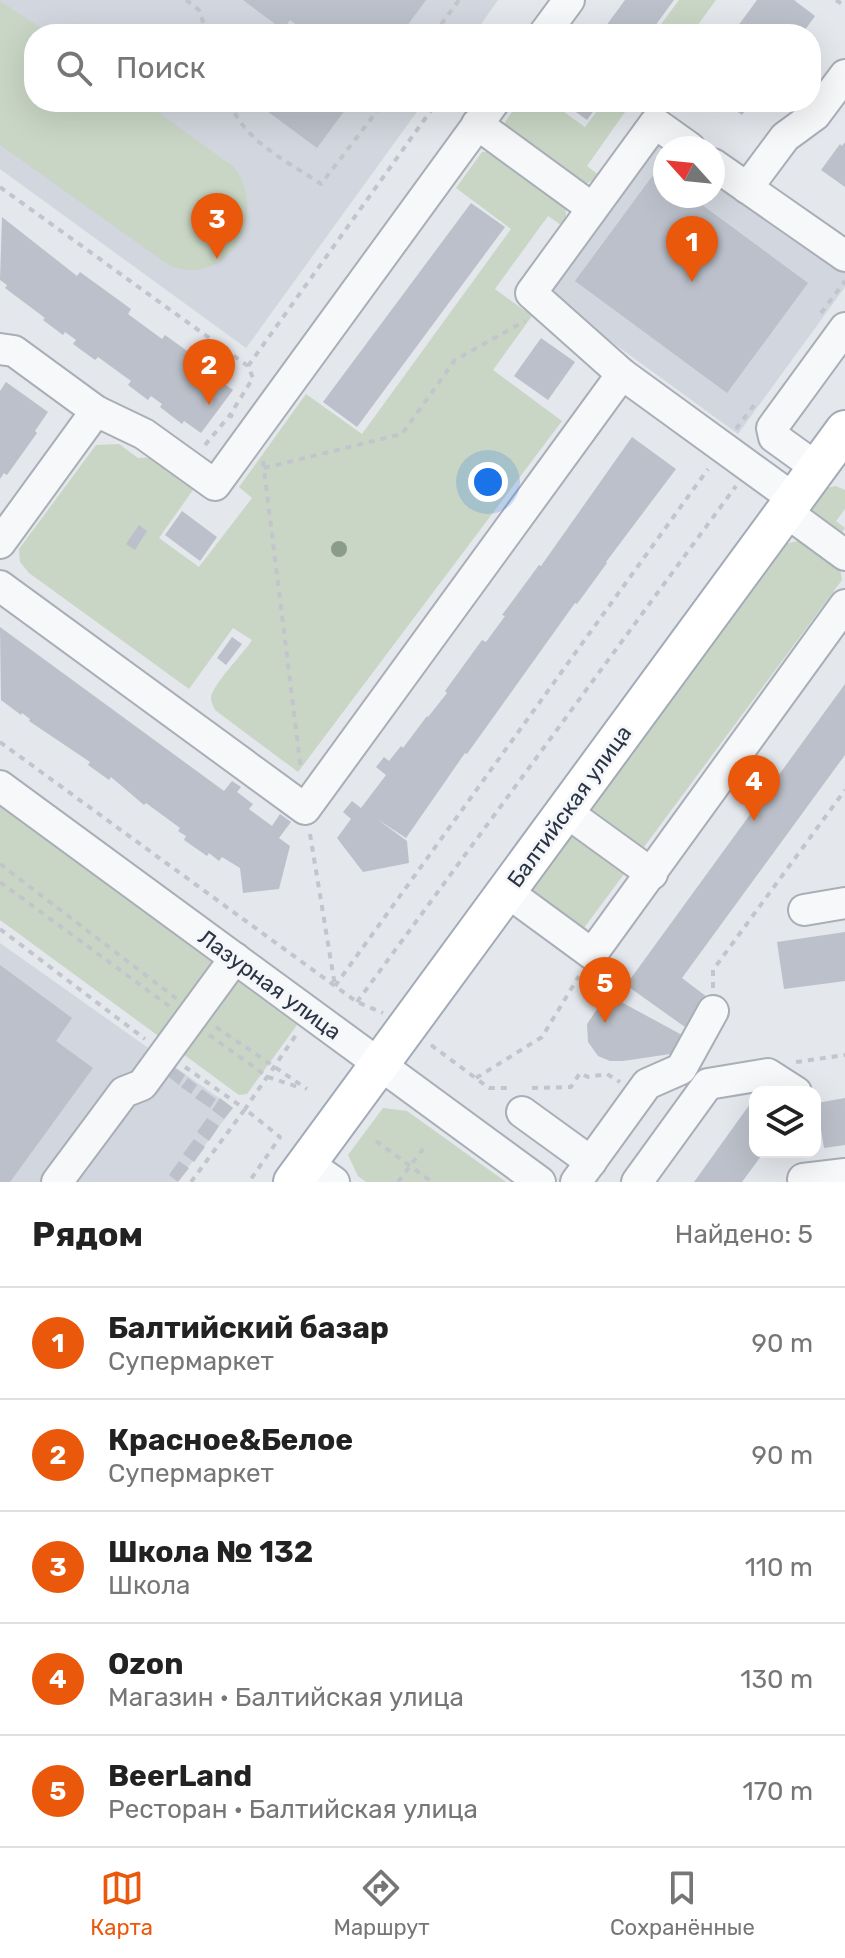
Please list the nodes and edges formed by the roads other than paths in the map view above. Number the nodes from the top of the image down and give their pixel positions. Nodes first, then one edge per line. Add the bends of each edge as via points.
1 (569, 0) edge
2 (551, 24) edge
3 (845, 75) edge
4 (821, 107) edge
5 (817, 112) edge
6 (485, 113) edge
7 (673, 136) edge
8 (725, 172) edge
9 (747, 188) junction
10 (592, 208) junction
11 (845, 256) edge
12 (831, 324) edge
13 (0, 349) edge
14 (622, 374) junction
15 (96, 411) junction
16 (845, 430) edge
17 (817, 468) junction
18 (790, 505) junction
19 (0, 543) edge
20 (845, 555) edge
21 (0, 586) edge
22 (845, 605) edge
23 (0, 786) edge
24 (565, 811) junction
25 (652, 874) junction
26 (506, 891) junction
27 (845, 903) edge
28 (804, 910) dead end
29 (235, 958) junction
30 (713, 1011) road end
31 (380, 1064) junction
32 (787, 1086) edge
33 (523, 1096) road end
34 (805, 1171) edge
35 (584, 1172) edge
36 (845, 1174) edge
37 (311, 1176) edge
38 (57, 1182) edge
39 (540, 1182) edge
40 (637, 1182) edge

1 - 2 street
3 - 4 street
5 - 9 street via 785,137
6 - 10 street
6 - 15 street via 215,485 144,434
7 - 10 street via 655,123
8 - 9 street
9 - 11 street
10 - 14 street via 531,293
12 - 17 street via 772,428 774,437
13 - 15 street via 14,351
14 - 18 street via 750,467
14 - 21 street via 305,809
15 - 19 street
16 - 17 main road, Балтийская улица
17 - 18 main road, Балтийская улица
18 - 20 street
18 - 24 main road, Балтийская улица
22 - 25 street
23 - 29 street, Лазурная улица
24 - 25 street
24 - 26 main road, Балтийская улица
25 - 26 street via 592,954
26 - 31 main road, Балтийская улица
27 - 28 street
29 - 31 street, Лазурная улица
29 - 38 street via 142,1085 124,1092
30 - 35 street via 681,1069 647,1084
31 - 37 main road, Балтийская улица
31 - 39 street, Лазурная улица
32 - 40 street via 768,1074 708,1084
33 - 35 street
34 - 36 street

